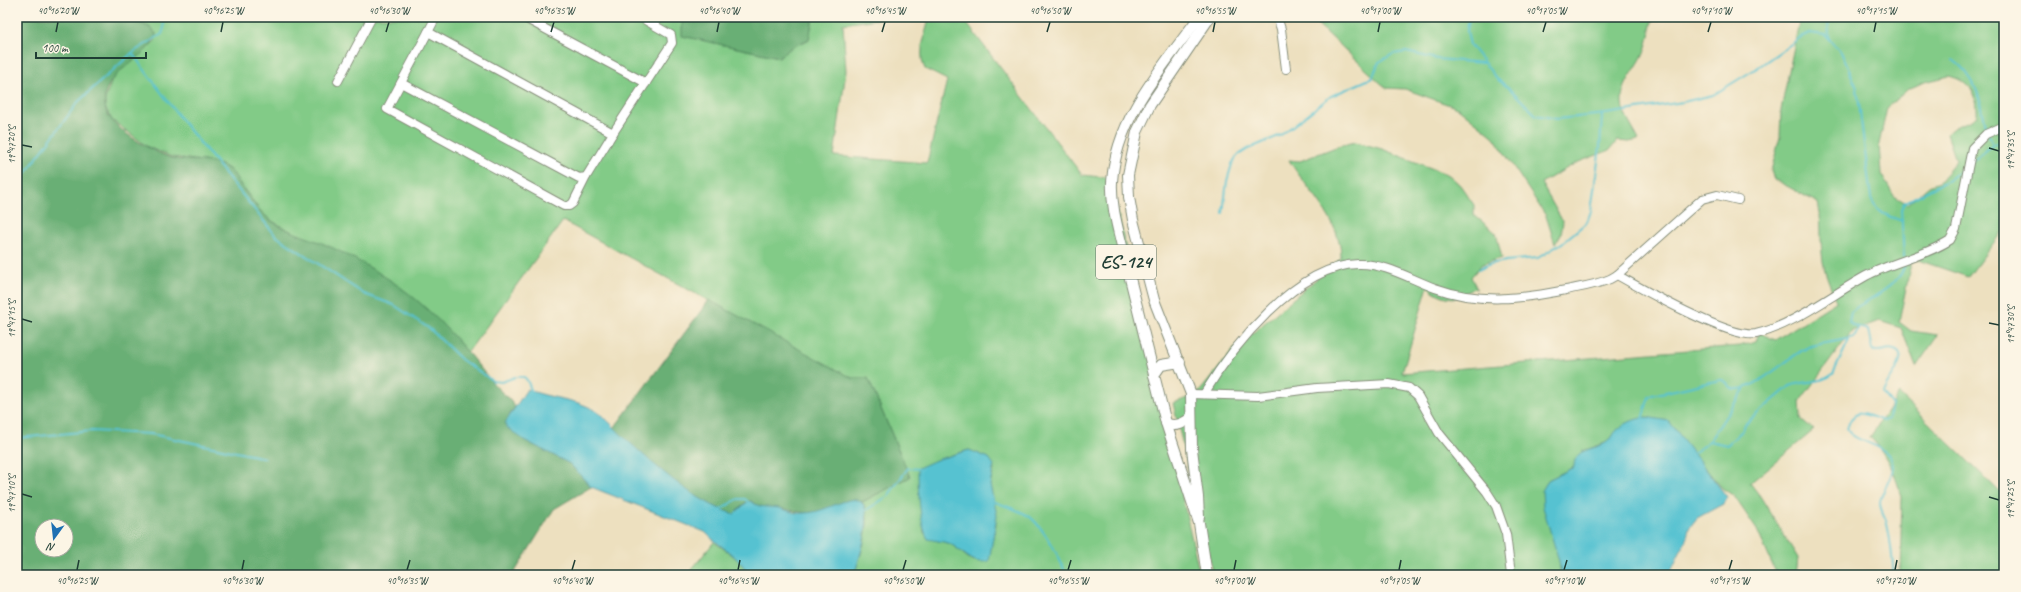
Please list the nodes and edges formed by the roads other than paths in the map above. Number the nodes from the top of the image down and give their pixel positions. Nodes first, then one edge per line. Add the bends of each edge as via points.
1 (372, 17) edge
2 (436, 17) edge
3 (523, 17) edge
4 (640, 17) edge
5 (1199, 17) edge
6 (1210, 17) edge
7 (1277, 17) edge
8 (428, 32) junction
9 (1286, 68) dead end
10 (338, 81) dead end
11 (401, 83) junction
12 (646, 83) junction
13 (2004, 126) edge
14 (613, 133) junction
15 (586, 177) junction
16 (1738, 200) dead end
17 (1617, 275) junction
18 (1180, 362) junction
19 (1154, 374) junction
20 (1191, 394) junction
21 (1204, 394) junction
22 (1191, 418) junction
23 (1166, 423) junction
24 (1198, 523) junction
25 (1207, 575) edge
26 (1511, 575) edge

1 - 10 street
2 - 8 street
3 - 12 street
4 - 12 street via 671,35 672,43
5 - 19 main road, ES-124 via 1136,106 1114,161 1114,212
6 - 18 main road, ES-124 via 1150,105 1138,132 1128,175 1130,208 1145,268 1154,300
7 - 9 street
8 - 11 street
8 - 14 street
11 - 15 street via 571,174 579,178
11 - 15 street via 387,110 564,206 573,203
12 - 14 street
13 - 17 street via 1986,134 1972,148 1956,228 1950,240 1872,274 1784,324 1752,334 1726,327 1674,306
14 - 15 street
16 - 17 street via 1717,195 1702,199
17 - 21 street via 1603,282 1500,300 1452,294 1372,264 1335,268 1310,280 1277,304 1236,348
18 - 19 main road via 1161,365
18 - 20 main road, ES-124
19 - 23 main road, ES-124
20 - 21 street
20 - 22 main road, ES-124
21 - 26 street via 1258,396 1317,388 1389,384 1409,388 1418,396 1438,433 1496,506 1506,534
22 - 23 main road via 1180,425
22 - 24 main road, ES-124
23 - 24 main road, ES-124
24 - 25 main road, ES-124

